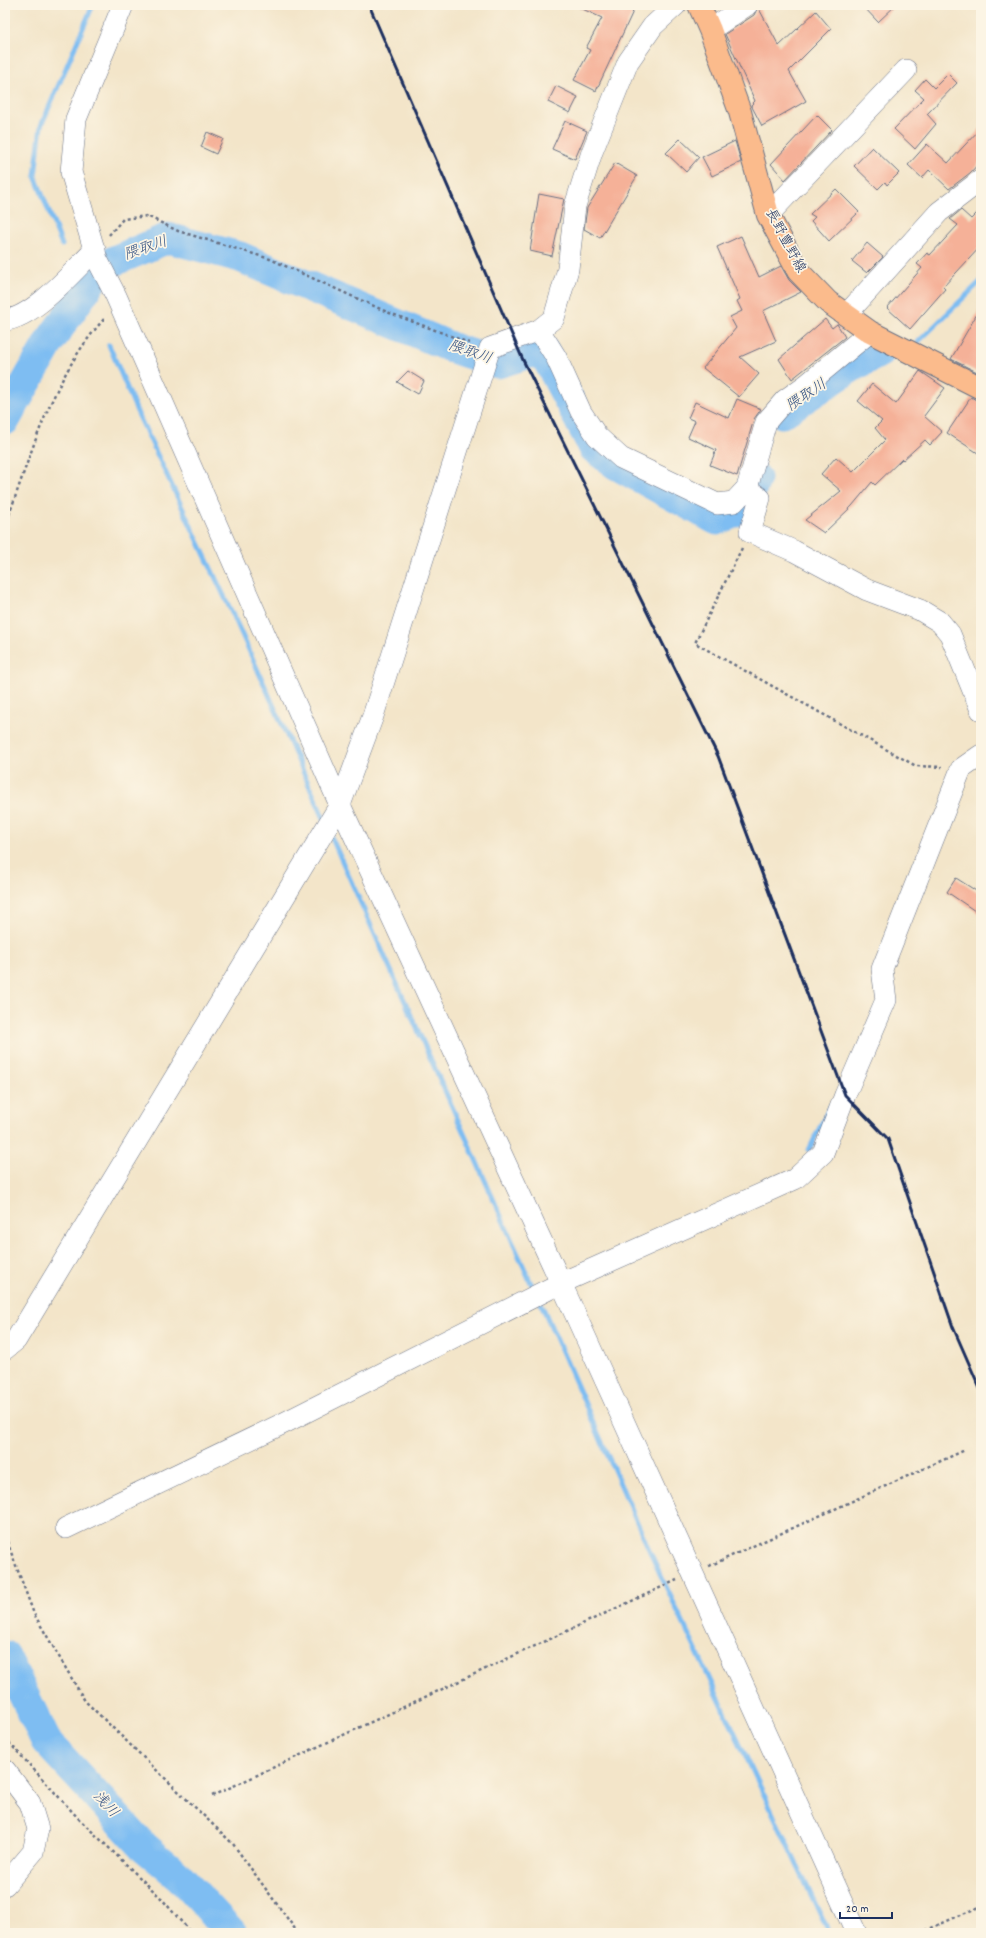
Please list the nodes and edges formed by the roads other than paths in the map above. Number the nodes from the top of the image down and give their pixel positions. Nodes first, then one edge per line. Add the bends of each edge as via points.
1 (123, 5) edge
2 (676, 5) edge
3 (699, 5) edge
4 (747, 5) edge
5 (710, 30) junction
6 (906, 70) dead end
7 (981, 180) edge
8 (768, 215) junction
9 (96, 255) junction
10 (846, 315) junction
11 (5, 320) edge
12 (539, 330) junction
13 (870, 332) junction
14 (981, 388) edge
15 (751, 490) junction
16 (981, 710) edge
17 (981, 755) edge
18 (340, 805) junction
19 (561, 1283) junction
20 (5, 1349) edge
21 (66, 1528) dead end
22 (5, 1770) edge
23 (5, 1885) edge
24 (856, 1933) edge

1 - 9 street via 76,119 72,172
2 - 12 street via 653,26 628,62 592,152 575,206 568,268 556,312 554,318
3 - 5 main road, 長野豊野線
4 - 5 street
5 - 8 main road, 長野豊野線 via 740,112
6 - 8 street
7 - 10 street via 939,212
8 - 10 main road, 長野豊野線 via 798,272 828,302
9 - 11 street via 36,306 15,319
9 - 18 street via 118,299
10 - 13 main road, 長野豊野線
12 - 15 street via 556,357 581,412 597,436 621,458 717,504 734,502
12 - 18 street via 488,355 373,716
13 - 14 main road, 長野豊野線
13 - 15 street via 806,386 785,400 766,422
15 - 16 street via 760,498 750,532 794,551 867,590 920,610 940,622 950,634
17 - 19 street via 961,769 882,969 886,1000 823,1153 795,1179
18 - 19 street
18 - 20 street via 16,1340
19 - 21 street via 284,1424
19 - 24 street
22 - 23 street via 30,1803 38,1829 33,1852

